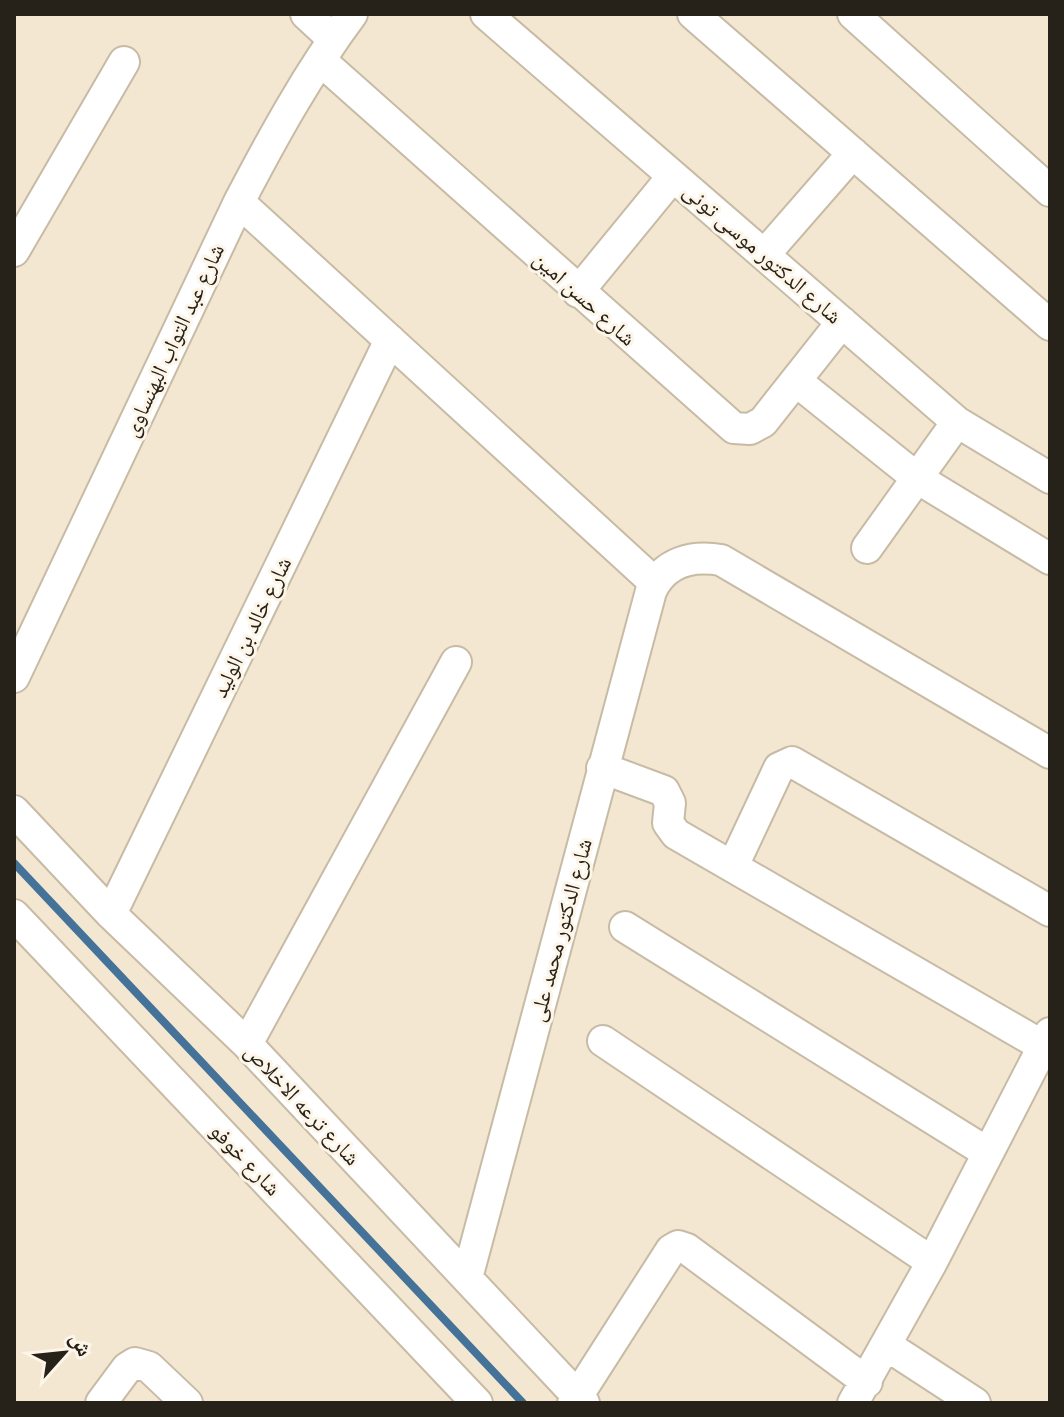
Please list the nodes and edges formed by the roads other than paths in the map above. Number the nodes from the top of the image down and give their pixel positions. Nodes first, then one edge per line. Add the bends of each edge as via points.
1 (306, 14) edge
2 (352, 14) edge
3 (486, 14) edge
4 (693, 14) edge
5 (853, 14) edge
6 (326, 50) junction
7 (124, 62) dead end
8 (853, 153) junction
9 (673, 176) junction
10 (1050, 191) edge
11 (239, 202) junction
12 (14, 251) edge
13 (764, 255) junction
14 (578, 292) junction
15 (842, 322) junction
16 (1050, 325) edge
17 (390, 340) junction
18 (796, 381) junction
19 (957, 422) junction
20 (917, 478) junction
21 (1050, 478) edge
22 (867, 548) dead end
23 (1050, 559) edge
24 (655, 583) junction
25 (456, 662) dead end
26 (14, 677) edge
27 (1050, 753) edge
28 (602, 768) junction
29 (14, 811) edge
30 (733, 866) junction
31 (1050, 911) edge
32 (111, 914) junction
33 (14, 915) edge
34 (625, 927) dead end
35 (1046, 1040) edge
36 (603, 1041) dead end
37 (247, 1044) junction
38 (988, 1153) junction
39 (932, 1262) junction
40 (467, 1278) junction
41 (886, 1345) junction
42 (860, 1392) edge
43 (579, 1401) edge
44 (101, 1403) edge
45 (187, 1403) edge
46 (477, 1403) edge
47 (975, 1403) edge

1 - 6 street, شارع حسن امين
2 - 6 street, شارع عبد التواب البهنساوى
3 - 9 street, شارع الدكتور موسى تونى
4 - 8 street
5 - 10 street
6 - 11 street, شارع عبد التواب البهنساوى
6 - 14 street, شارع حسن امين
7 - 12 street
8 - 13 street
8 - 16 street
9 - 13 street, شارع الدكتور موسى تونى
9 - 14 street
11 - 17 street
11 - 26 street, شارع عبد التواب البهنساوى
13 - 15 street, شارع الدكتور موسى تونى
14 - 18 street, شارع حسن امين via 734,428 750,429 763,422
15 - 18 street, شارع حسن امين
15 - 19 street, شارع الدكتور موسى تونى
17 - 24 street
17 - 32 street, شارع خالد بن الوليد
18 - 20 street
19 - 20 street
19 - 21 street, شارع الدكتور موسى تونى
20 - 22 street
20 - 23 street
24 - 27 street via 665,571 691,558 721,560
24 - 28 street, شارع الدكتور محمد على
25 - 37 street
28 - 30 street via 664,791 672,832
28 - 40 street, شارع الدكتور محمد على
29 - 32 street, شارع ترعه الاخلاص
30 - 31 street via 779,768 792,762
30 - 35 street
32 - 37 street, شارع ترعه الاخلاص
33 - 46 street, شارع خوفو
34 - 38 street
35 - 38 street
36 - 39 street
37 - 40 street, شارع ترعه الاخلاص
38 - 39 street
39 - 41 street
40 - 43 street, شارع ترعه الاخلاص
41 - 42 street
41 - 47 street
42 - 43 street via 681,1246 670,1252
44 - 45 street via 135,1363 145,1364

